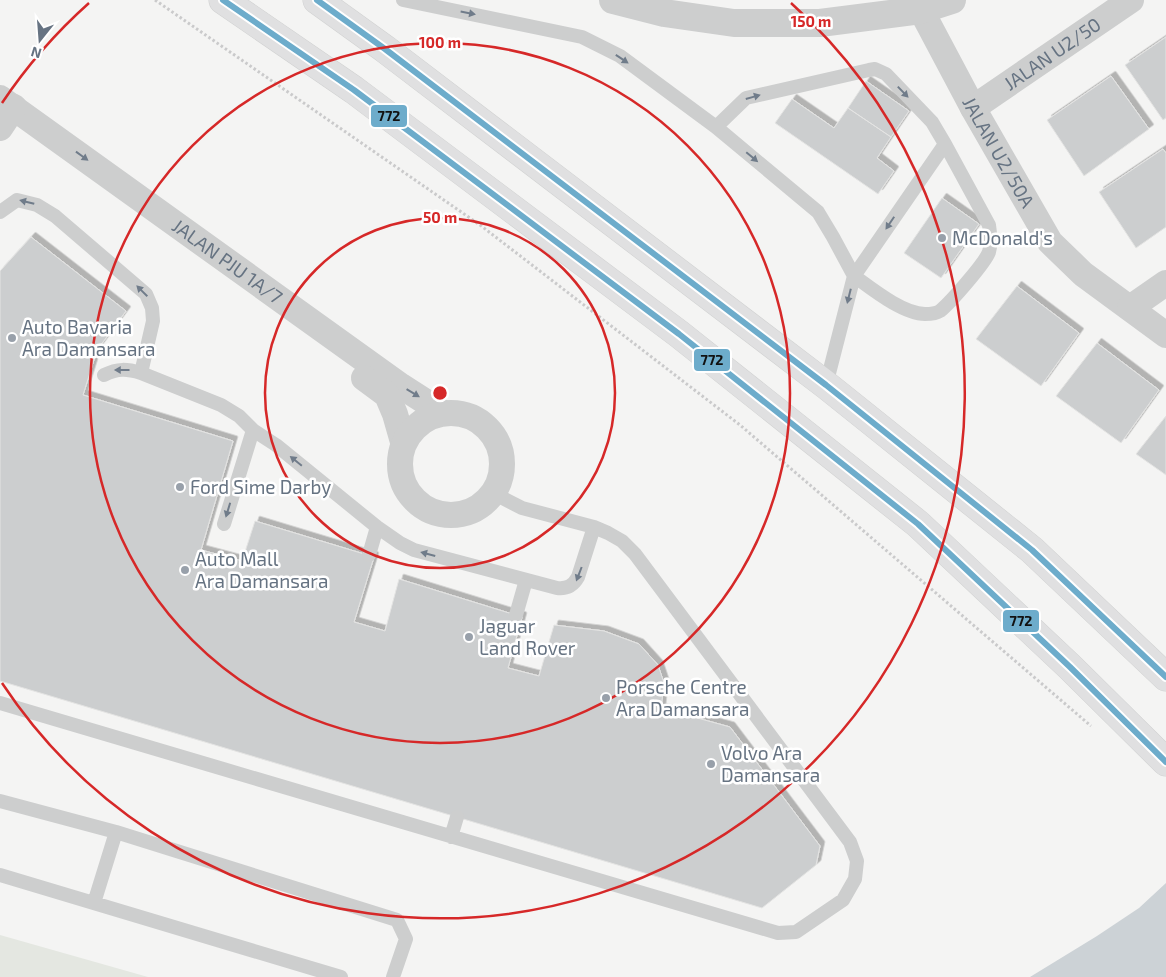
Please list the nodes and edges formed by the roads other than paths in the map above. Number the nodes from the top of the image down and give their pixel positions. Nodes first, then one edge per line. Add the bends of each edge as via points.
1 (222, 0) edge
2 (317, 0) edge
3 (403, 0) edge
4 (613, 0) edge
5 (952, 0) edge
6 (1131, 0) edge
7 (921, 10) junction
8 (973, 108) junction
9 (4, 114) edge
10 (716, 127) junction
11 (944, 144) junction
12 (0, 212) edge
13 (854, 276) junction
14 (1166, 283) edge
15 (1130, 308) junction
16 (1166, 335) edge
17 (141, 373) junction
18 (104, 375) dead end
19 (826, 385) junction
20 (443, 413) junction
21 (253, 430) junction
22 (404, 442) junction
23 (494, 493) junction
24 (224, 524) dead end
25 (378, 527) junction
26 (594, 528) junction
27 (369, 555) dead end
28 (526, 580) junction
29 (516, 615) dead end
30 (1166, 677) edge
31 (0, 703) edge
32 (1163, 758) edge
33 (0, 801) edge
34 (456, 817) dead end
35 (116, 832) junction
36 (451, 837) junction
37 (0, 875) edge
38 (94, 903) junction
39 (341, 977) edge
40 (393, 977) edge

1 - 32 main road via 354,90 671,328 918,524
2 - 19 main road
3 -> 10 lane via 582,36 620,56
4 - 7 street via 664,13 734,23 820,24
5 - 7 street
6 - 8 street, JALAN U2/50
7 - 8 street, JALAN U2/50A
8 - 15 street, JALAN U2/50A via 1050,242 1083,274
9 -> 20 street, JALAN PJU 1A/7
9 - 22 street, JALAN PJU 1A/7 via 387,394
10 -> 11 lane via 746,98 875,69 886,74 932,122
10 -> 13 lane via 818,212
11 -> 13 lane
11 - 13 lane via 989,225 990,251 984,264 939,312 925,314 912,312
17 -> 12 lane via 153,321 146,294 37,205 17,200
13 -> 19 lane
14 - 15 street
15 - 16 street, JALAN U2/50A
17 -> 18 lane via 127,369
17 - 21 lane via 221,404
19 - 30 main road via 1032,550
20 - 22 street via 427,418 413,428
20 - 23 street via 460,413 476,419 490,430 499,444 501,477
21 -> 24 lane
25 -> 21 lane
22 - 23 street via 399,459 400,475 418,504 433,512 466,513 482,505
23 - 26 lane via 522,508
25 - 27 lane
28 -> 25 lane via 414,550
26 -> 28 lane via 578,577 570,586 557,588
26 - 36 lane via 622,541 635,554 850,842 857,861 855,879 843,900 796,932 778,933
28 - 29 lane
31 - 36 lane
33 - 35 lane
34 - 36 lane
35 - 38 lane
35 - 40 lane via 397,920 406,938
37 - 38 lane
38 - 39 lane

